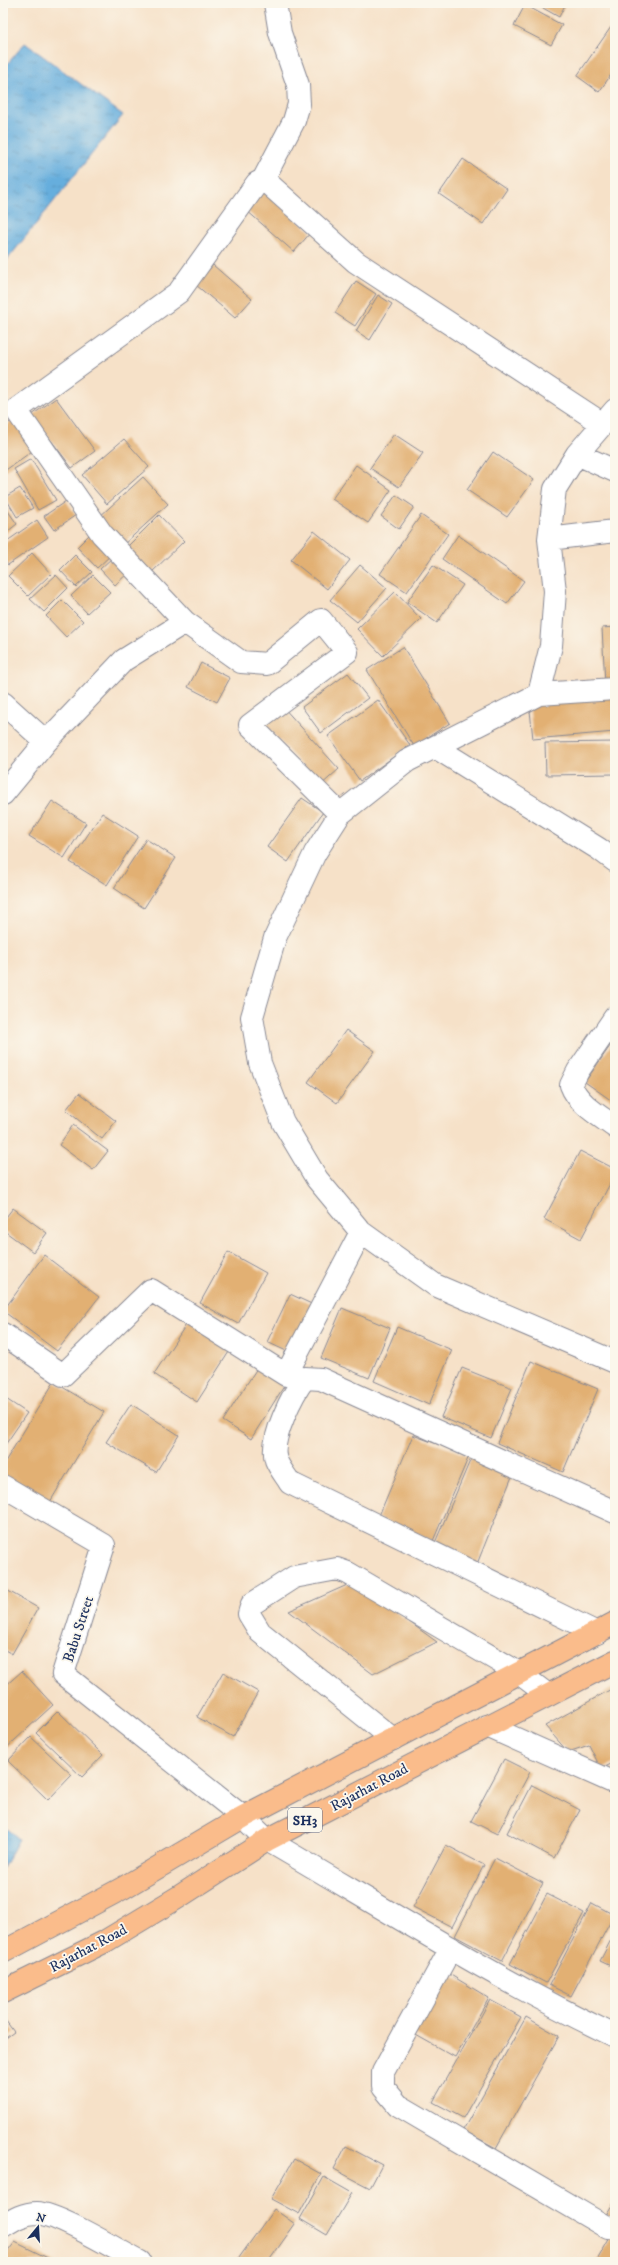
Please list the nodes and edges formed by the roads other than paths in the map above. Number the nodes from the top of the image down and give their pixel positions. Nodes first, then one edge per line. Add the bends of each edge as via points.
1 (275, 3) edge
2 (263, 180) junction
3 (10, 414) edge
4 (609, 417) edge
5 (576, 454) junction
6 (615, 471) edge
7 (615, 531) edge
8 (549, 539) junction
9 (186, 622) junction
10 (615, 689) edge
11 (538, 694) junction
12 (3, 703) edge
13 (46, 742) junction
14 (435, 747) junction
15 (3, 794) edge
16 (340, 814) junction
17 (615, 861) edge
18 (615, 1017) edge
19 (615, 1127) edge
20 (361, 1232) junction
21 (3, 1334) edge
22 (615, 1362) edge
23 (3, 1486) edge
24 (615, 1512) edge
25 (606, 1628) edge
26 (615, 1661) edge
27 (519, 1673) junction
28 (548, 1695) junction
29 (487, 1726) junction
30 (393, 1739) junction
31 (615, 1783) edge
32 (242, 1817) junction
33 (266, 1840) junction
34 (451, 1948) junction
35 (3, 1952) edge
36 (3, 1992) edge
37 (615, 2036) edge
38 (3, 2226) edge
39 (608, 2228) dead end
40 (140, 2262) edge

1 - 2 street via 280,33 298,85 299,104 294,121
2 - 3 street via 257,183 179,292
2 - 4 street via 356,262
3 - 9 street via 102,534
4 - 5 street
5 - 6 street
5 - 8 street via 555,488
7 - 8 street
8 - 11 street via 555,591 551,646
9 - 13 street via 124,660
9 - 16 street via 241,662 267,664 321,620 347,652 250,725
10 - 11 street
11 - 14 street
12 - 13 street
13 - 15 street
14 - 16 street via 407,762
14 - 17 street
16 - 20 street via 315,853 275,938 252,1017 260,1063 283,1122 317,1179
18 - 19 street via 571,1085 574,1094
20 - 21 street via 286,1375 151,1290 63,1375
20 - 22 street via 435,1285
23 - 32 street, Babu Street via 104,1545 63,1674
24 - 25 street via 321,1380 305,1378 294,1391 277,1433 276,1459 290,1483
25 - 27 main road, Rajarhat Road / SH3
26 - 28 main road, Rajarhat Road / SH3
27 - 28 street
27 - 30 main road, Rajarhat Road / SH3
27 - 30 street via 348,1573 336,1569 294,1576 252,1604 248,1614 260,1632
28 - 29 main road, Rajarhat Road / SH3
29 - 31 street
29 - 33 main road, Rajarhat Road / SH3
30 - 32 main road, Rajarhat Road / SH3
32 - 33 street
32 - 35 main road, Rajarhat Road / SH3 via 123,1888
33 - 34 street
33 - 36 main road, Rajarhat Road / SH3 via 104,1942
34 - 37 street
34 - 39 street via 383,2072 383,2086 398,2105
38 - 40 street via 17,2216 37,2213 53,2216

